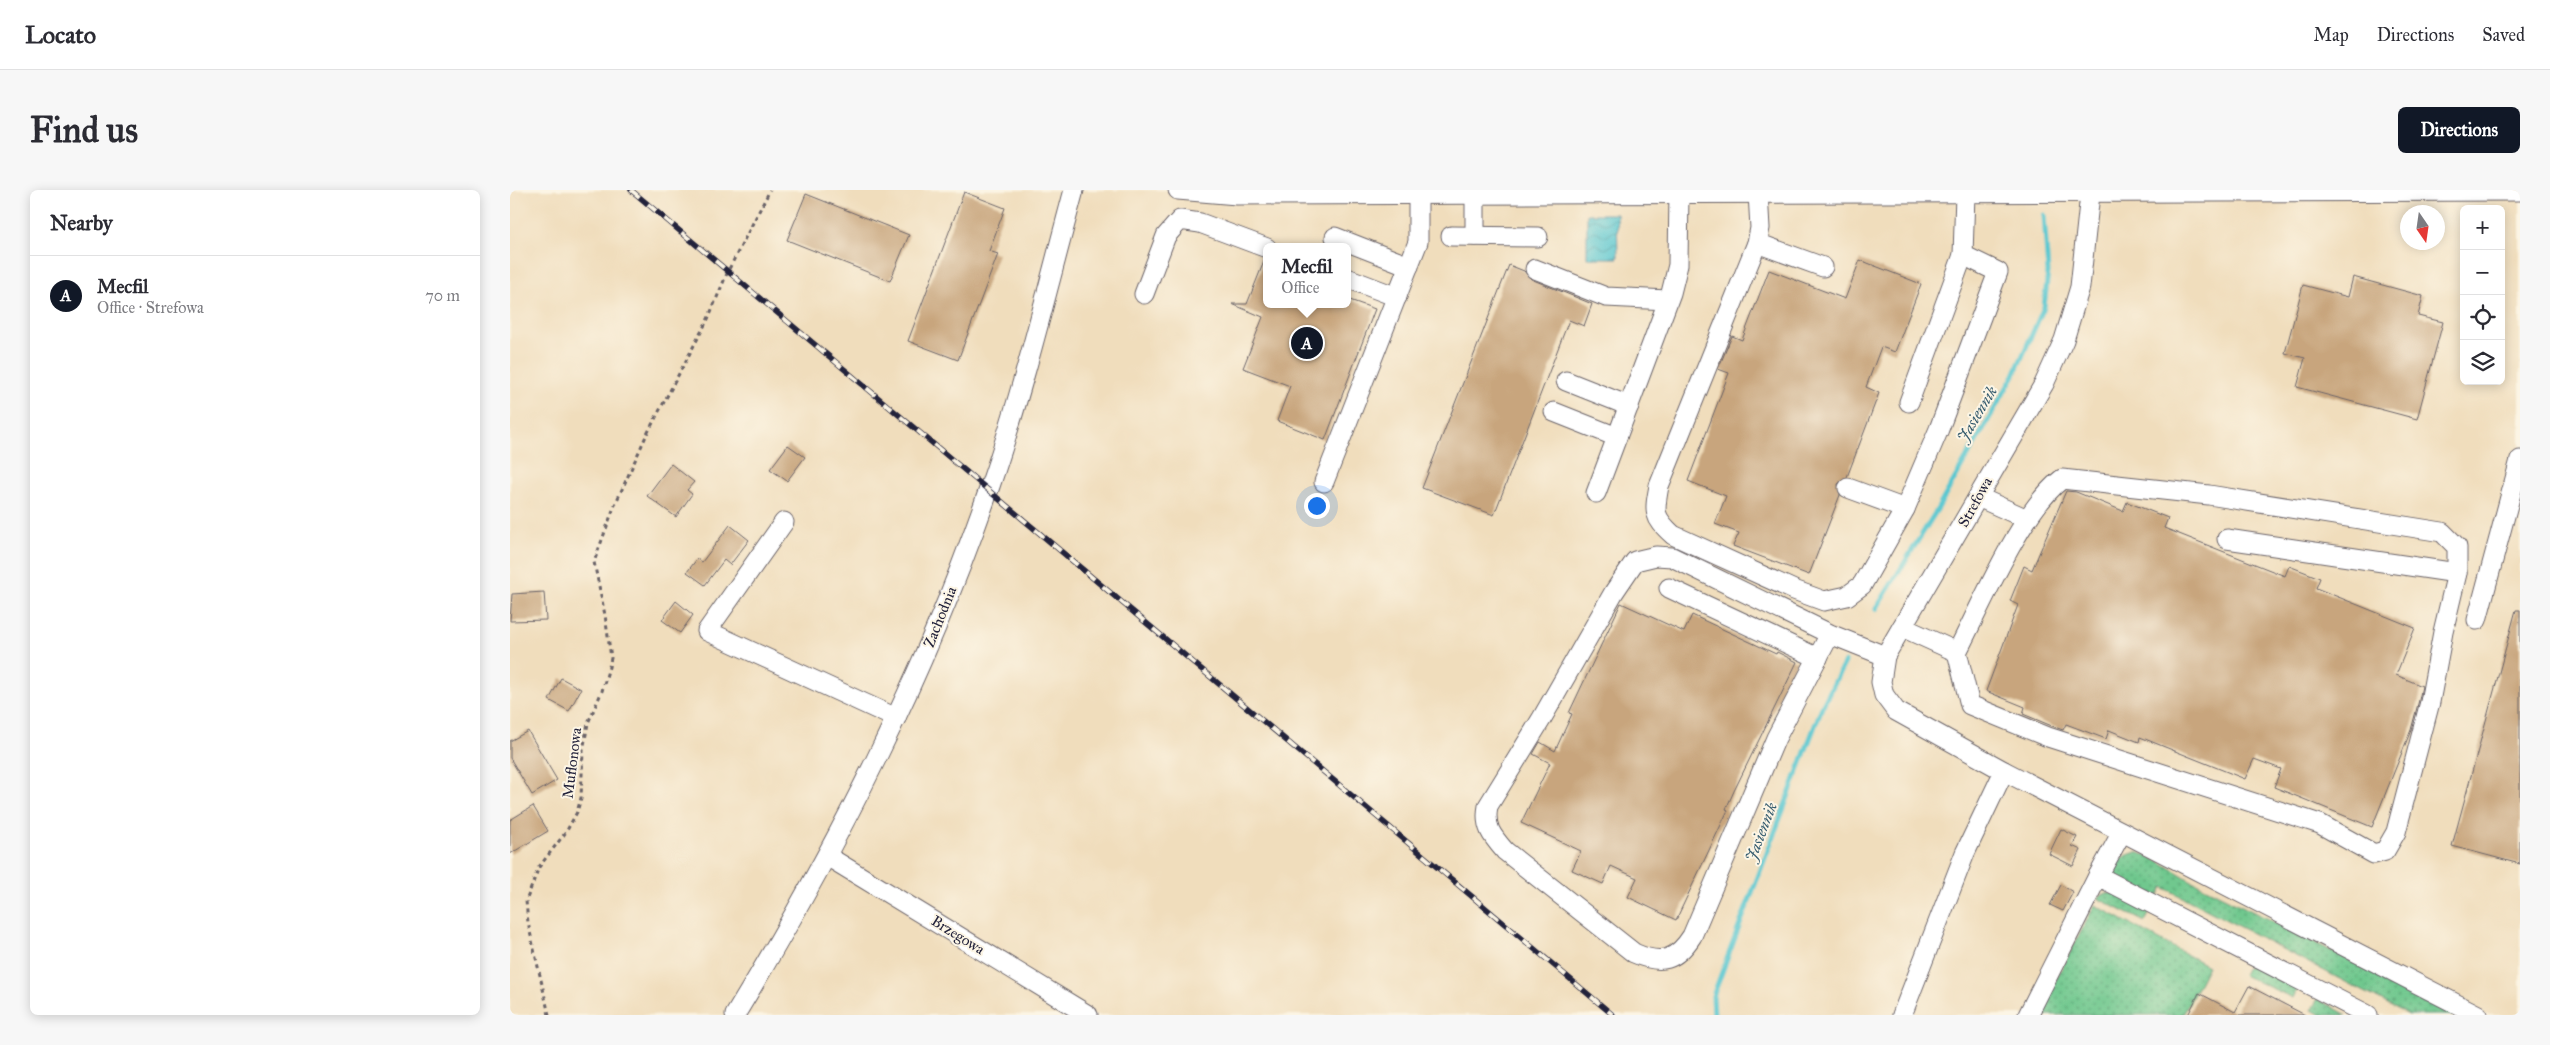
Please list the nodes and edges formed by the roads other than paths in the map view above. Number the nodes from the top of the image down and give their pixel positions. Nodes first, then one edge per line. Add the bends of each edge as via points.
1 (1074, 190) edge
2 (1178, 190) edge
3 (2520, 191) edge
4 (1679, 192) junction
5 (1475, 193) junction
6 (1758, 193) junction
7 (1418, 194) junction
8 (1965, 194) junction
9 (2090, 194) junction
10 (1451, 236) dead end
11 (1475, 236) junction
12 (1335, 237) dead end
13 (1538, 237) dead end
14 (1351, 243) edge
15 (1351, 243) edge
16 (1757, 243) junction
17 (1263, 247) edge
18 (1963, 255) junction
19 (1410, 266) junction
20 (1823, 267) dead end
21 (1535, 269) dead end
22 (1351, 280) edge
23 (1144, 294) dead end
24 (1397, 297) junction
25 (1668, 300) junction
26 (1566, 381) dead end
27 (1909, 402) dead end
28 (1629, 406) junction
29 (1554, 412) dead end
30 (1617, 437) junction
31 (2520, 460) edge
32 (1324, 482) dead end
33 (1848, 488) dead end
34 (1596, 493) dead end
35 (1978, 497) junction
36 (1905, 509) junction
37 (2027, 519) junction
38 (784, 522) dead end
39 (2227, 539) dead end
40 (2457, 573) junction
41 (1669, 588) dead end
42 (2477, 620) dead end
43 (1902, 626) junction
44 (1830, 634) junction
45 (1958, 652) junction
46 (1885, 656) junction
47 (1818, 658) junction
48 (896, 718) junction
49 (2004, 771) junction
50 (2122, 832) junction
51 (827, 856) junction
52 (2098, 876) junction
53 (735, 1015) edge
54 (1088, 1015) edge
55 (1902, 1015) edge
56 (2028, 1015) edge
57 (2368, 1015) edge
58 (2478, 1015) edge

1 - 48 street, Zachodnia via 999,458 950,596
2 - 7 street via 1237,195
3 - 9 street
4 - 5 street
4 - 6 street
4 - 25 street via 1678,265
5 - 7 street
5 - 11 street
6 - 8 street
6 - 16 street via 1760,228
7 - 19 street via 1418,242
8 - 9 street
8 - 18 street
9 - 35 street, Strefowa via 2080,286 2064,340 2044,384
10 - 11 street
11 - 13 street
12 - 15 street
14 - 19 street
16 - 20 street
16 - 36 street via 1660,486 1655,509 1658,522 1673,535 1824,601 1847,596 1862,585
17 - 23 street via 1200,223 1180,220 1166,236
18 - 27 street
18 - 36 street via 1998,272
19 - 24 street
21 - 25 street via 1606,297
22 - 24 street
24 - 32 street
25 - 28 street
26 - 28 street
28 - 30 street
29 - 30 street
30 - 34 street
31 - 42 street
33 - 36 street
35 - 37 street
35 - 43 street, Strefowa
37 - 40 street via 2047,490 2062,479 2096,481 2442,532 2457,547
37 - 45 street
38 - 48 street via 707,631
39 - 40 street
40 - 45 street via 2430,702 2396,832 2385,851 2374,854 2320,824 2048,737 1970,705
41 - 47 street
43 - 45 street
43 - 46 street, Strefowa
44 - 46 street
44 - 47 street
44 - 47 street via 1672,557 1656,556 1635,562 1614,592 1488,806 1485,820 1489,832 1505,851 1634,953 1662,961 1674,956 1692,936 1776,738
46 - 49 street, Strefowa via 1881,682 1884,695 1896,711
48 - 51 street, Zachodnia
49 - 50 street, Strefowa
49 - 55 street via 1965,853
50 - 52 street
50 - 58 street, Strefowa
51 - 53 street, Zachodnia
51 - 54 street, Brzegowa
52 - 56 street
52 - 57 street

